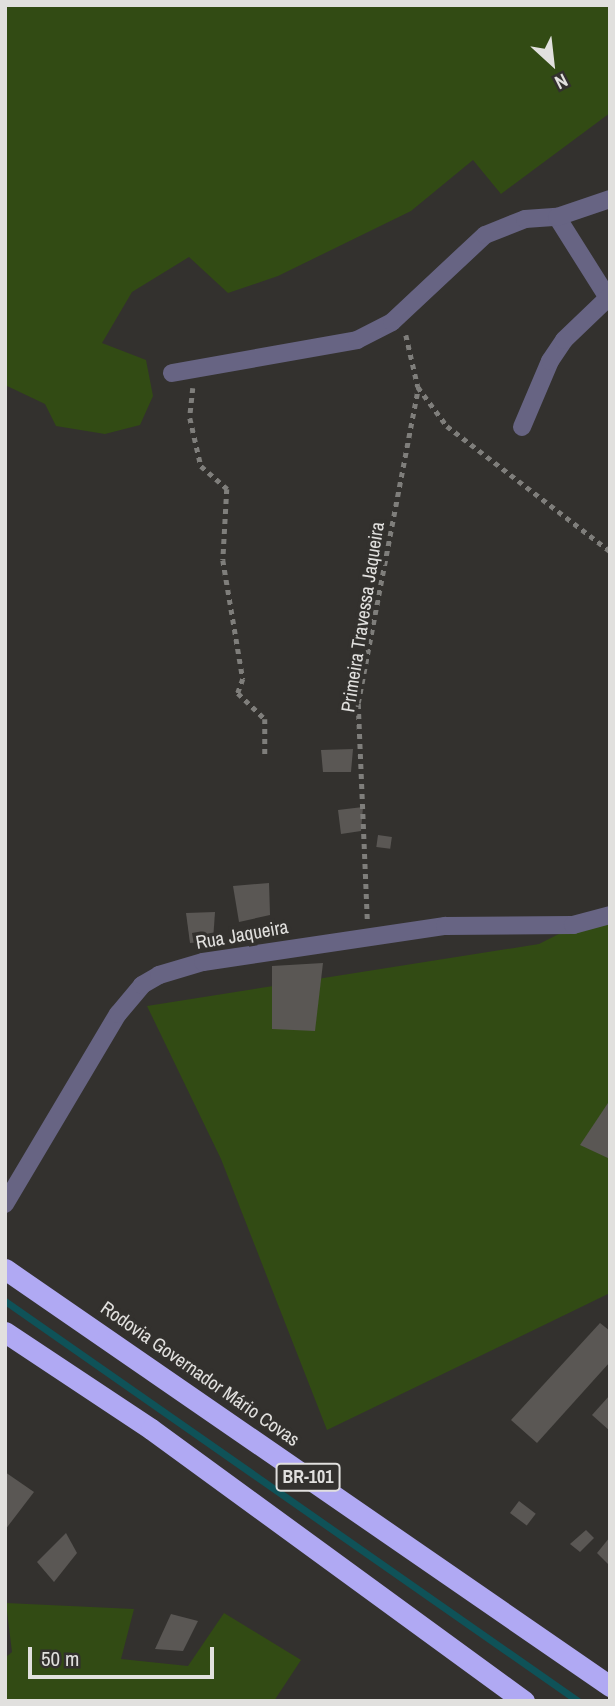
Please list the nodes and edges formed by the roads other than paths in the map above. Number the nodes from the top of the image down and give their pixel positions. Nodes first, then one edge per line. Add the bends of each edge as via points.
1 (610, 199) edge
2 (557, 217) junction
3 (609, 299) edge
4 (172, 373) dead end
5 (522, 427) dead end
6 (610, 915) edge
7 (5, 1204) edge
8 (5, 1269) edge
9 (5, 1332) edge
10 (610, 1686) edge
11 (524, 1701) edge

1 - 2 street
2 - 3 street
2 - 4 street via 525,219 485,235 401,314 357,340
3 - 5 street via 564,340
6 - 7 street, Rua Jaqueira via 573,925 445,926 203,962 142,985 94,1052
8 - 10 highway, Rodovia Governador Mário Covas / BR-101
9 - 11 highway, BR-101 via 151,1429

